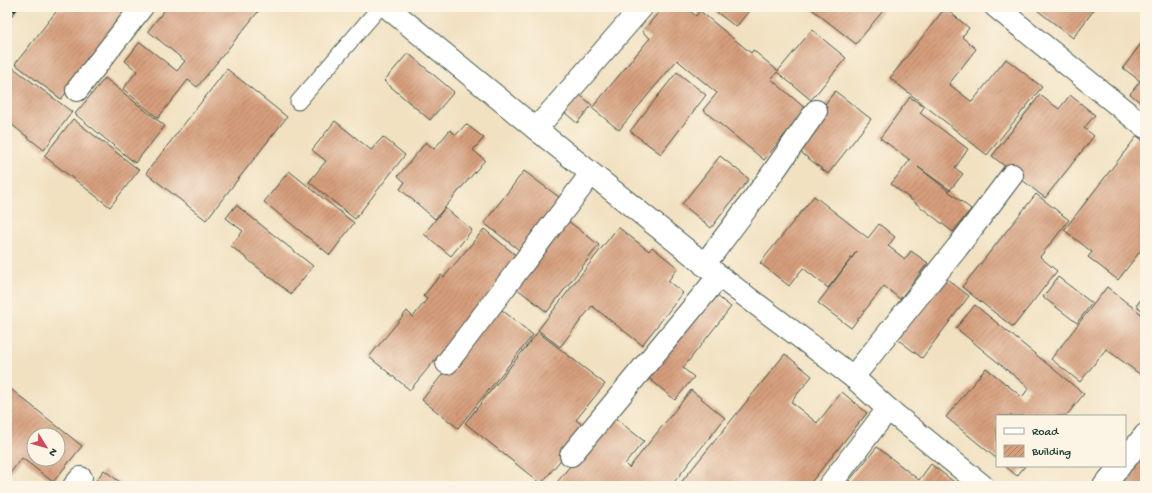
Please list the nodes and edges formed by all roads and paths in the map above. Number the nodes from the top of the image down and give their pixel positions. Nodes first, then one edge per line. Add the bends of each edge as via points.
1 (142, 7) edge
2 (380, 7) edge
3 (387, 7) edge
4 (642, 7) edge
5 (996, 7) edge
6 (78, 90) dead end
7 (298, 102) dead end
8 (816, 111) dead end
9 (1145, 127) edge
10 (536, 129) junction
11 (591, 174) junction
12 (1012, 175) dead end
13 (711, 271) junction
14 (448, 363) dead end
15 (853, 378) junction
16 (888, 409) junction
17 (1145, 435) edge
18 (571, 455) dead end
19 (1126, 459) edge
20 (1119, 467) edge
21 (829, 486) edge
22 (983, 486) edge
23 (1104, 486) edge

1 - 6 street
2 - 7 lane
3 - 10 street
4 - 10 street
5 - 9 street
8 - 13 street via 767,181
10 - 11 street
11 - 13 street
11 - 14 street
12 - 15 street
13 - 15 street
13 - 18 street
15 - 16 street
16 - 21 street
16 - 22 street
17 - 19 street
20 - 23 street

